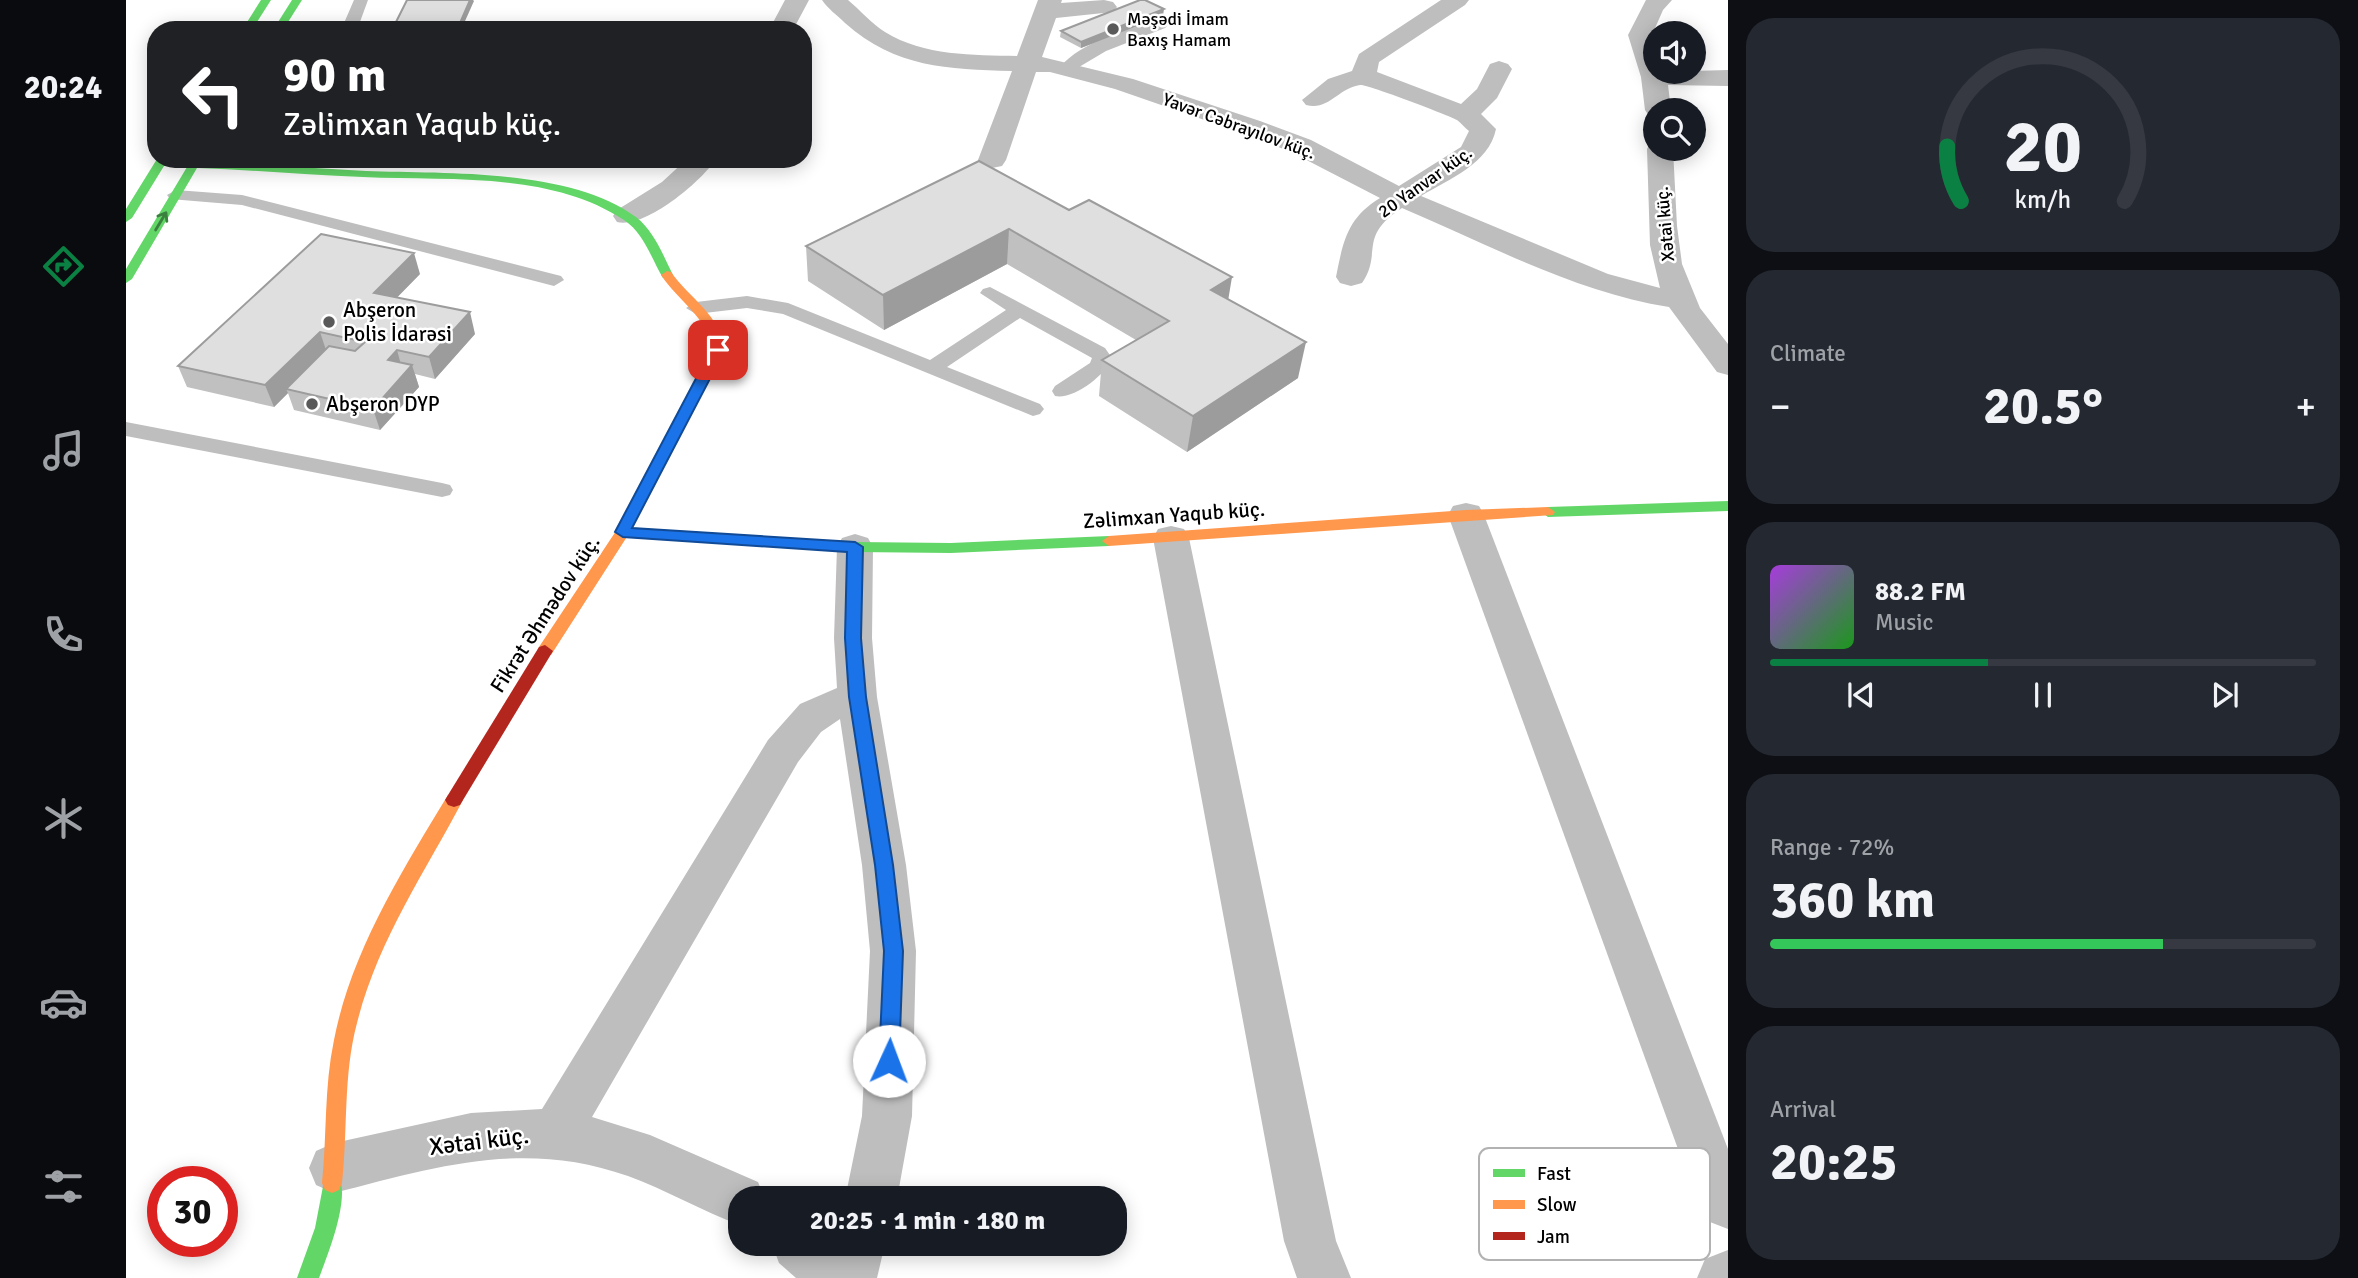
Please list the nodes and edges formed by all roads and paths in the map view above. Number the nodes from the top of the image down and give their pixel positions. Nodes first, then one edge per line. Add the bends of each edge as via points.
1 (266, 0) edge
2 (297, 0) edge
3 (361, 0) edge
4 (797, 0) edge
5 (834, 0) edge
6 (1457, 0) edge
7 (1660, 0) edge
8 (1048, 6) edge
9 (1105, 7) dead end
10 (253, 21) edge
11 (284, 21) edge
12 (353, 21) edge
13 (786, 21) edge
14 (1646, 21) edge
15 (1160, 25) dead end
16 (1028, 63) junction
17 (1068, 67) junction
18 (1499, 69) dead end
19 (1363, 76) junction
20 (1706, 78) edge
21 (1728, 78) edge
22 (1315, 100) dead end
23 (1465, 114) junction
24 (992, 160) dead end
25 (1661, 161) edge
26 (158, 168) edge
27 (192, 168) edge
28 (288, 168) edge
29 (693, 168) edge
30 (176, 195) junction
31 (1398, 197) junction
32 (627, 216) junction
33 (126, 218) edge
34 (1350, 277) dead end
35 (126, 279) edge
36 (554, 279) dead end
37 (990, 293) dead end
38 (1680, 299) junction
39 (696, 308) junction
40 (1020, 309) junction
41 (1728, 365) edge
42 (933, 367) junction
43 (1062, 391) dead end
44 (1033, 409) dead end
45 (126, 429) edge
46 (442, 490) dead end
47 (1728, 506) edge
48 (1466, 515) junction
49 (623, 532) junction
50 (1171, 538) junction
51 (855, 547) junction
52 (857, 697) junction
53 (555, 1134) junction
54 (1703, 1148) edge
55 (1710, 1166) edge
56 (334, 1168) junction
57 (874, 1186) edge
58 (728, 1194) edge
59 (1728, 1204) edge
60 (812, 1256) edge
61 (856, 1256) edge
62 (308, 1278) edge
63 (835, 1278) edge
64 (850, 1278) edge
65 (1324, 1278) edge

1 - 10 street
2 - 11 street
3 - 12 lane
4 - 13 street
5 - 16 street, Yavər Cəbrayılov küç. via 876,37 910,53 964,62
6 - 19 street via 1368,58
7 - 14 street
8 - 9 street
8 - 16 street
15 - 17 lane via 1096,49
16 - 17 street, Yavər Cəbrayılov küç.
16 - 24 street
17 - 31 street, Yavər Cəbrayılov küç. via 1263,131
18 - 23 street via 1488,93
19 - 22 street via 1337,84
19 - 23 street, 20 Yanvar küç.
20 - 21 street
23 - 31 street, 20 Yanvar küç. via 1483,129 1480,142 1471,153
25 - 38 street, Xətai küç. via 1666,252
26 - 33 street
27 - 30 street
28 - 32 street, Fikrət Əhmədov küç. via 536,187 590,199
29 - 32 street via 672,188
35 -> 30 street
30 - 36 lane via 242,200
31 - 34 street, 20 Yanvar küç. via 1377,212 1359,235
31 - 38 street, Yavər Cəbrayılov küç. via 1597,280 1638,293
32 - 39 street, Fikrət Əhmədov küç. via 653,242 676,288
37 - 40 lane
38 - 41 street, Xətai küç.
39 - 42 lane via 747,302 788,309
39 - 49 street, Fikrət Əhmədov küç. via 718,333 718,350
40 - 42 lane
40 - 43 lane via 1102,358 1099,366
42 - 44 lane
45 - 46 lane
47 - 48 street, Zəlimxan Yaqub küç.
48 - 50 street, Zəlimxan Yaqub küç.
48 - 54 street
49 - 51 street, Zəlimxan Yaqub küç.
49 - 56 street, Fikrət Əhmədov küç. via 407,877 370,957 347,1024
50 - 51 street, Zəlimxan Yaqub küç. via 951,548
50 - 65 street via 1310,1241
51 - 52 street
52 - 53 street via 827,706 806,719 783,751
52 - 57 street via 893,951 887,1116
53 - 56 street, Xətai küç. via 485,1135
53 - 58 street, Xətai küç. via 599,1143
55 - 59 street
56 - 62 street, Fikrət Əhmədov küç. via 326,1228
60 - 63 street
61 - 64 street

